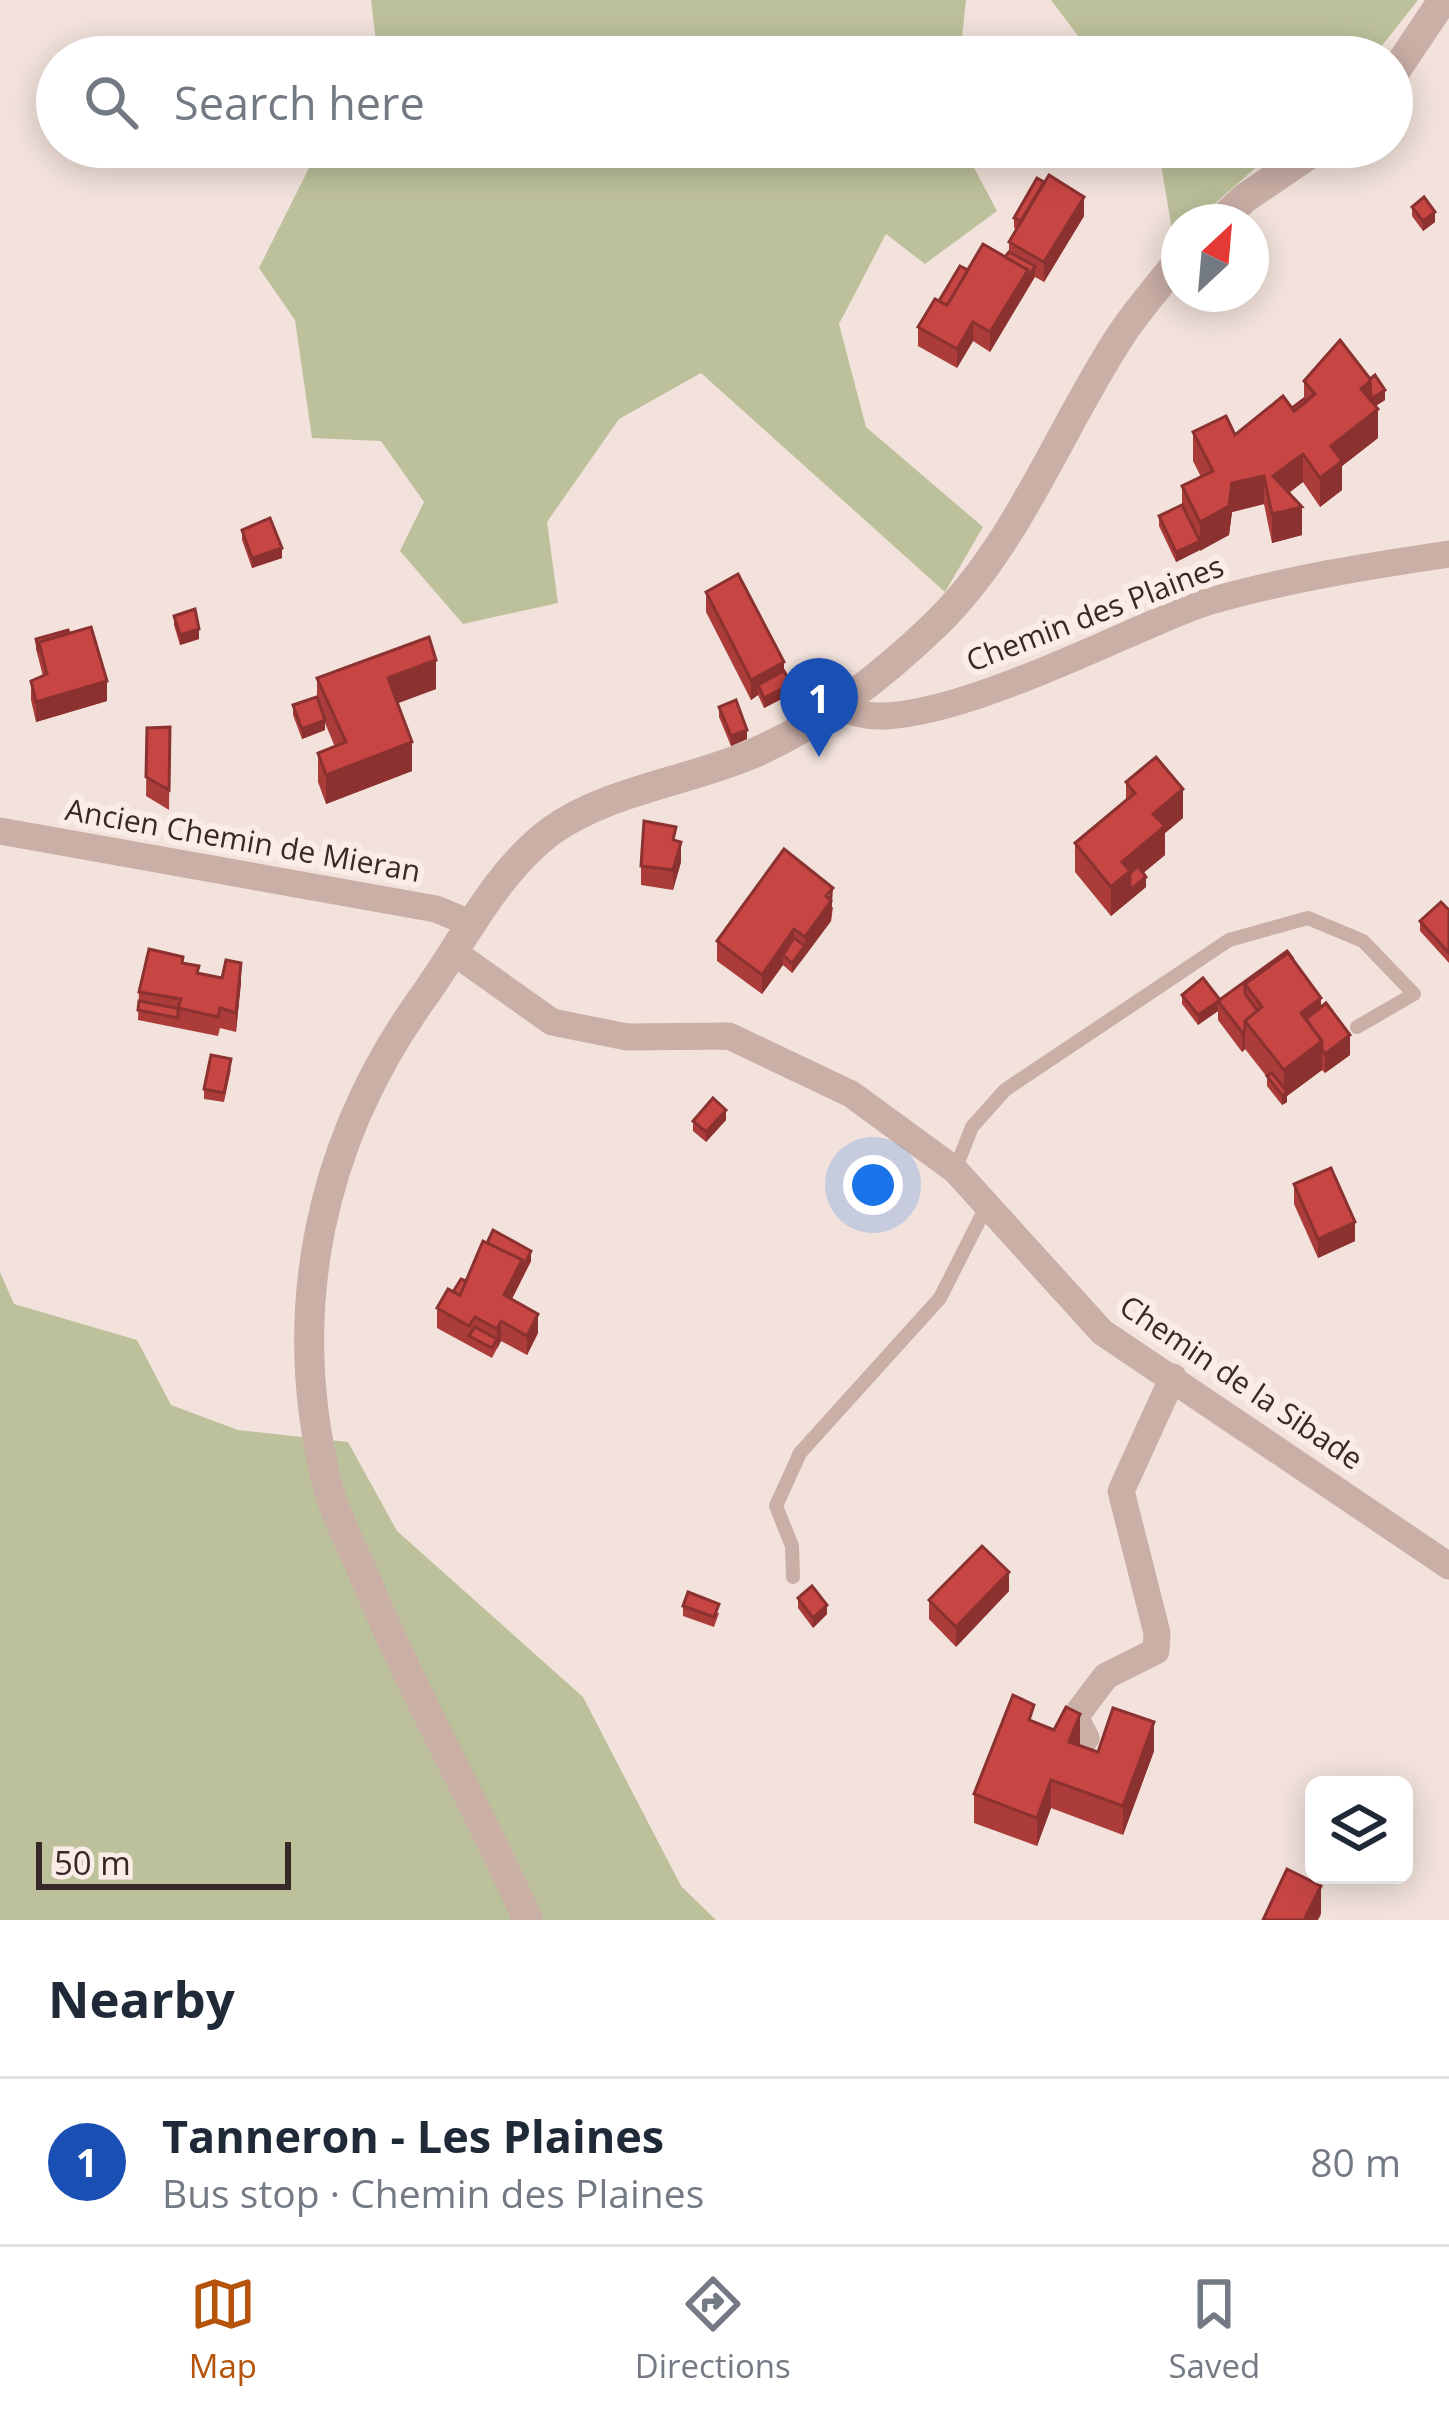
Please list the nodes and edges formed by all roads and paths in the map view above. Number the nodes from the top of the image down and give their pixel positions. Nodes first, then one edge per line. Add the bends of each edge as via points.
1 (1443, 0) edge
2 (1413, 45) edge
3 (1288, 168) edge
4 (1238, 204) edge
5 (1161, 283) edge
6 (1449, 554) edge
7 (840, 704) junction
8 (0, 831) edge
9 (472, 924) junction
10 (455, 952) junction
11 (1358, 1027) dead end
12 (955, 1170) junction
13 (986, 1207) junction
14 (1173, 1376) junction
15 (1449, 1566) edge
16 (793, 1577) dead end
17 (1087, 1738) dead end
18 (528, 1920) edge

1 - 2 street
3 - 4 street
5 - 7 street via 1122,332 979,577
6 - 7 street, Chemin des Plaines via 1309,575 1202,604 1013,685 917,711 867,719
7 - 9 street via 748,756 553,830
8 - 9 street, Ancien Chemin de Mieran via 436,909
9 - 10 street
10 - 12 street, Chemin de la Sibade via 553,1022 627,1037 729,1036 808,1070
10 - 18 street via 375,1071 339,1147 320,1228 308,1387 328,1488 402,1666
11 - 12 lane via 1414,994 1363,941 1308,918 1229,940 1005,1090 972,1127
12 - 13 street, Chemin de la Sibade
13 - 14 street, Chemin de la Sibade via 1102,1332
13 - 16 lane via 940,1298 800,1453 776,1505 792,1546
14 - 15 street, Chemin de la Sibade
14 - 17 street via 1121,1491 1156,1651 1106,1676 1075,1717

